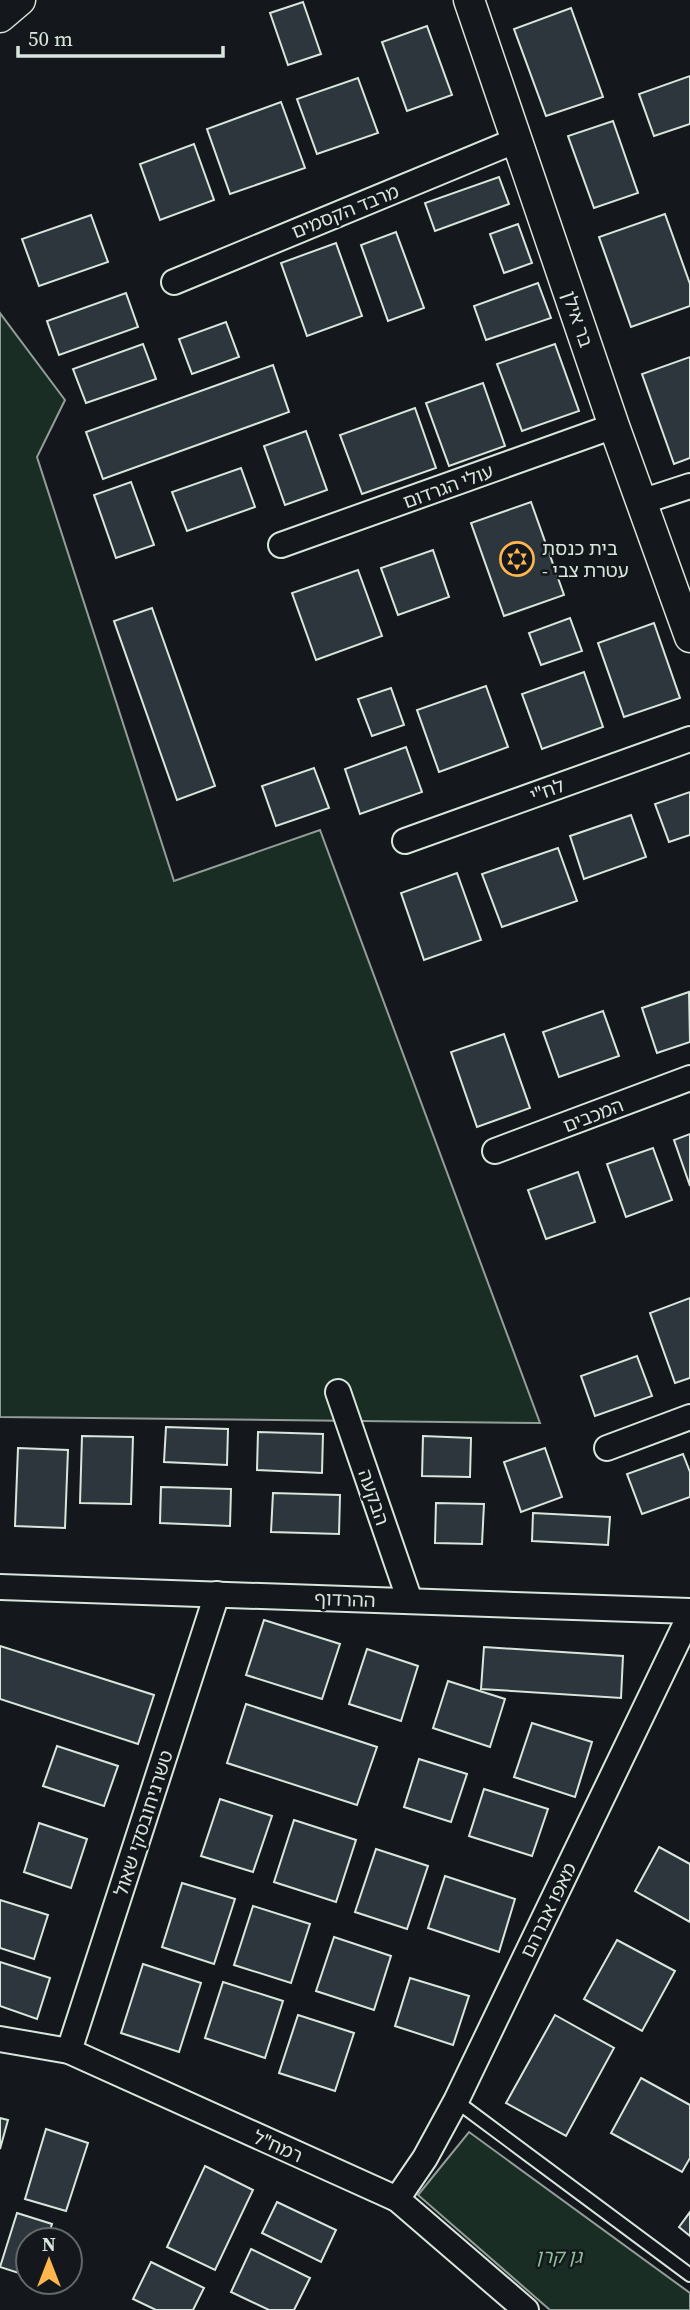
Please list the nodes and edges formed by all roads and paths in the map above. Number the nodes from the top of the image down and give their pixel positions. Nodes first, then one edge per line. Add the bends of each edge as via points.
1 (20, 0) edge
2 (469, 0) edge
3 (0, 17) edge
4 (517, 140) junction
5 (174, 282) dead end
6 (614, 426) junction
7 (690, 486) edge
8 (641, 502) junction
9 (281, 545) dead end
10 (690, 637) edge
11 (690, 739) edge
12 (405, 841) dead end
13 (690, 1078) edge
14 (495, 1152) dead end
15 (338, 1392) dead end
16 (690, 1417) edge
17 (607, 1448) dead end
18 (0, 1587) edge
19 (217, 1594) junction
20 (410, 1601) junction
21 (690, 1613) edge
22 (0, 2039) edge
23 (69, 2051) junction
24 (456, 2101) junction
25 (397, 2199) junction
26 (690, 2276) edge
27 (526, 2310) edge

1 - 3 street
2 - 4 street, בר אילן
4 - 5 street, מרבד הקסמים
4 - 6 street, בר אילן
6 - 8 street, בר אילן
6 - 9 street, עולי הגרדום
7 - 8 street
8 - 10 street, בר אילן
11 - 12 street, לח"י
13 - 14 street, המכבים
15 - 20 street, הבקעה
16 - 17 street
18 - 19 street, ההרדוף
19 - 20 street, ההרדוף
19 - 23 street, טשרניחובסקי שאול
20 - 21 street, ההרדוף
21 - 24 street, מאפו אברהם
22 - 23 street, רמח"ל
23 - 25 street, רמח"ל
24 - 25 street, מאפו אברהם
24 - 26 lane
25 - 27 street, רמח"ל

